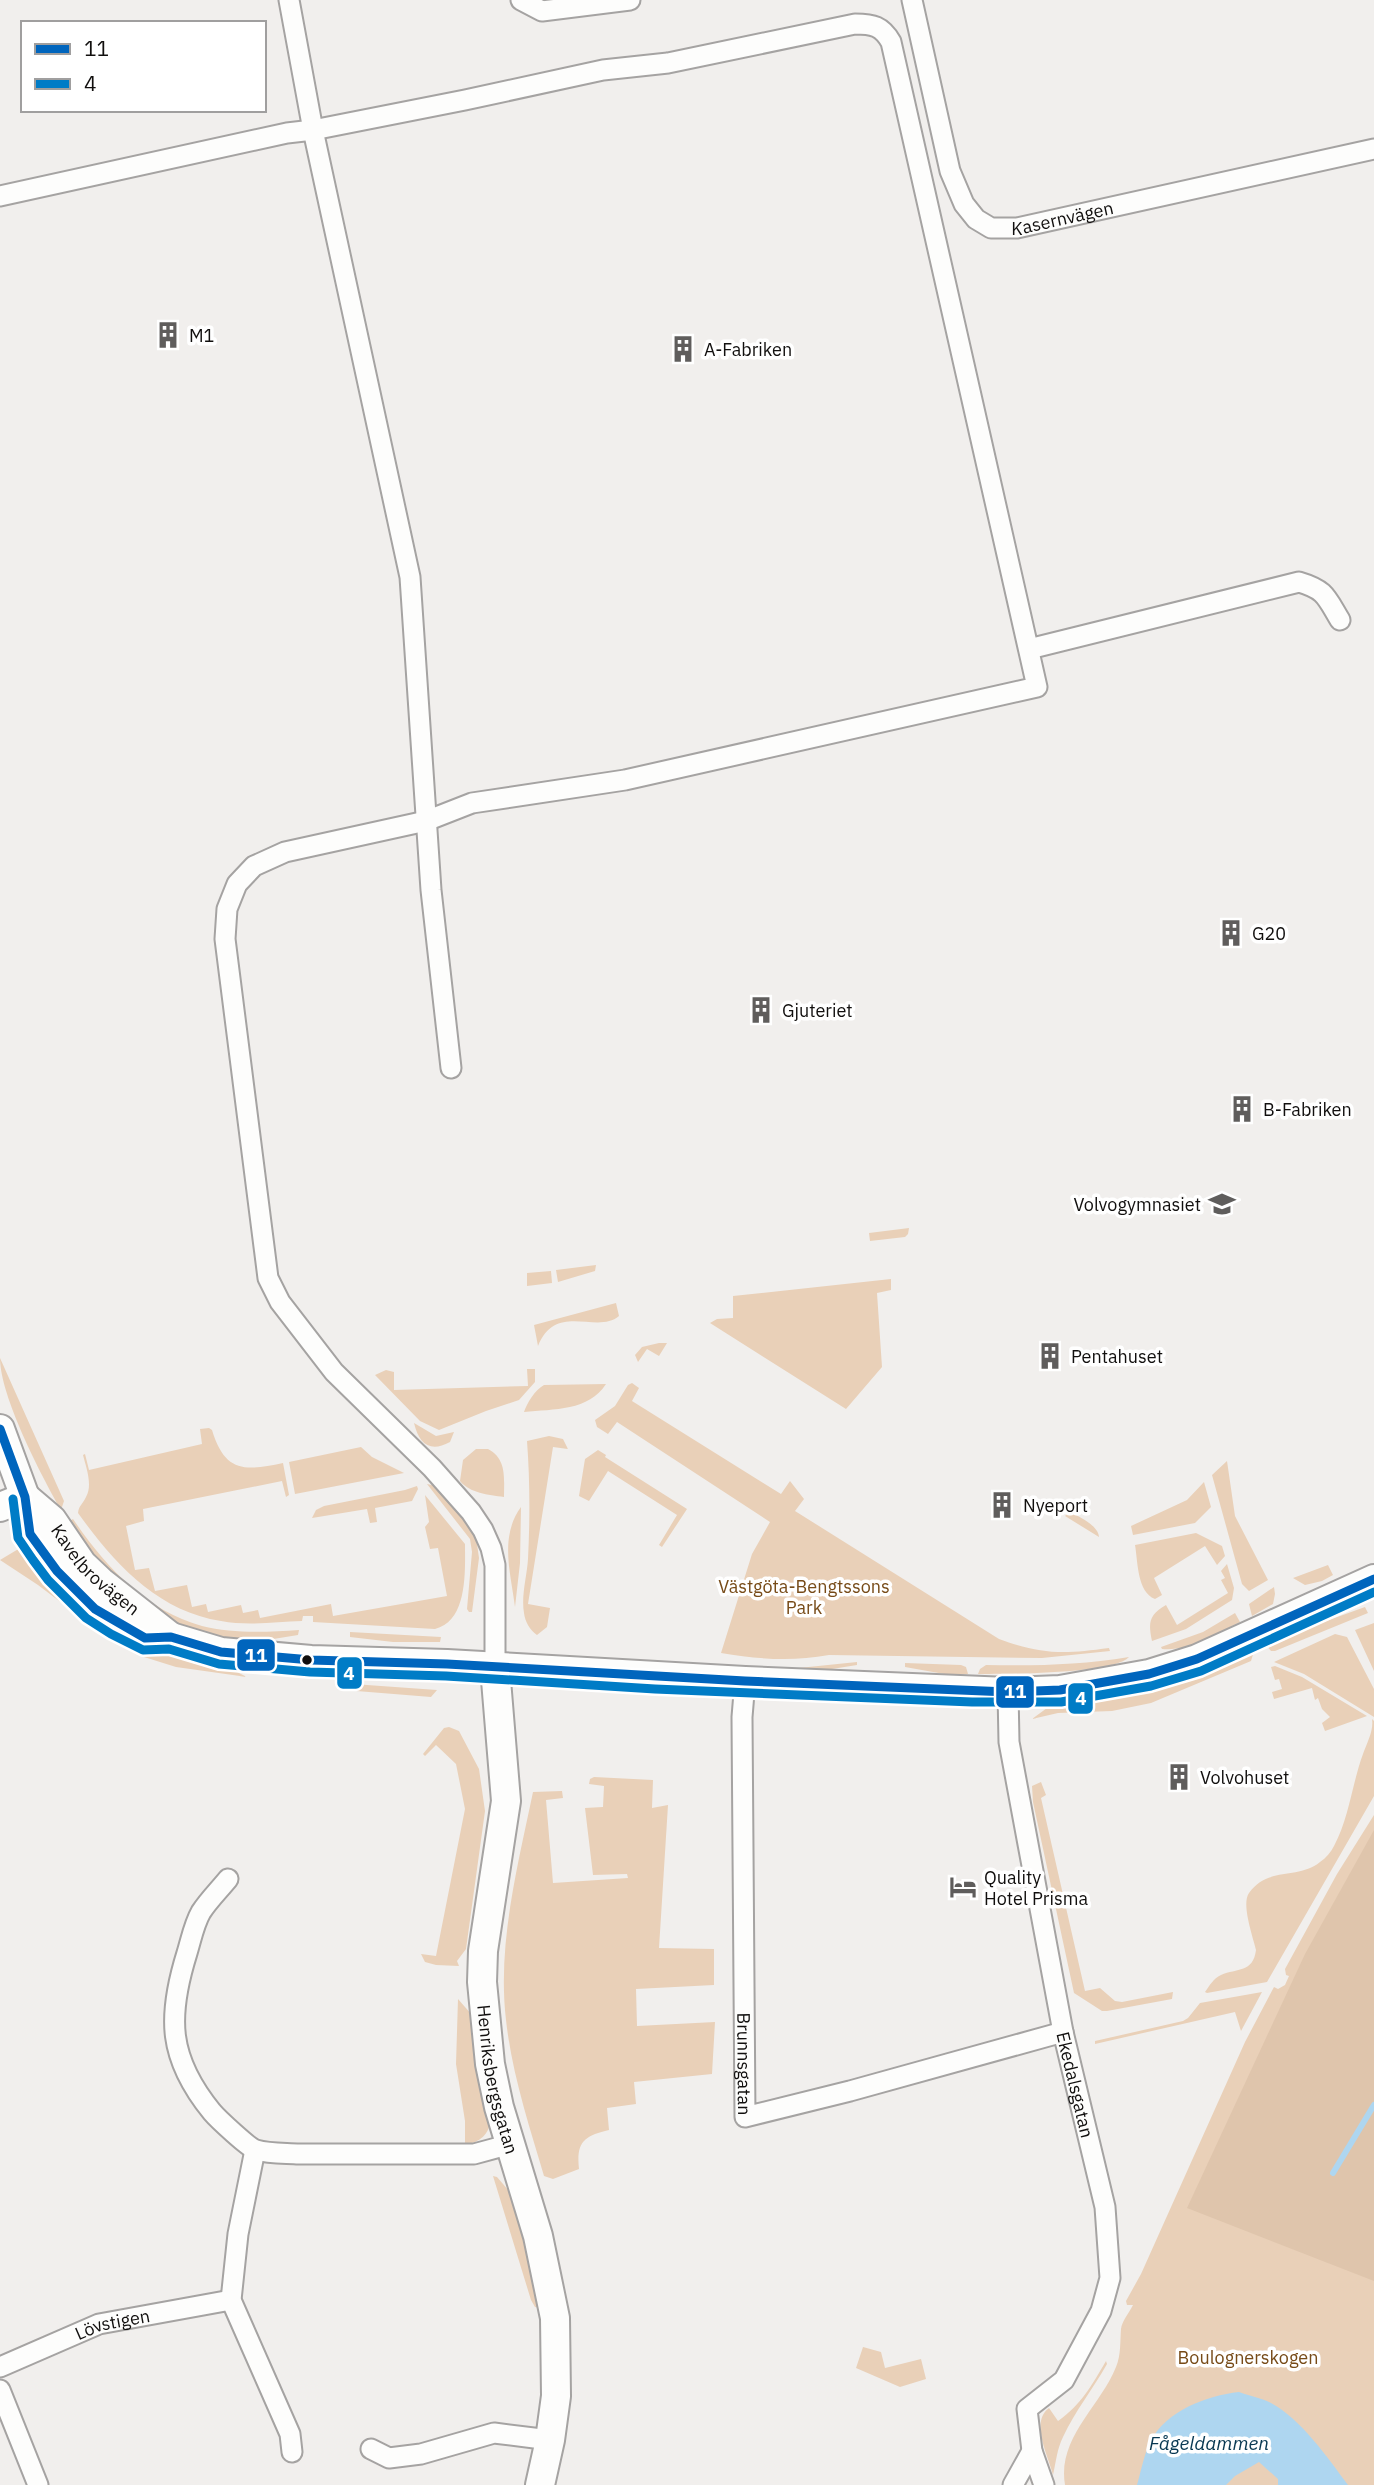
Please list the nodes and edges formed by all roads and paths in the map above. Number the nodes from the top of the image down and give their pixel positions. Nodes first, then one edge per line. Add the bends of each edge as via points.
1 (289, 0) edge
2 (521, 0) edge
3 (630, 0) edge
4 (912, 0) edge
5 (313, 130) junction
6 (1374, 149) edge
7 (0, 197) edge
8 (1340, 620) dead end
9 (1029, 649) junction
10 (426, 821) junction
11 (450, 1068) dead end
12 (0, 1429) edge
13 (12, 1502) edge
14 (1374, 1579) edge
15 (495, 1668) junction
16 (745, 1681) junction
17 (1008, 1692) junction
18 (228, 1879) dead end
19 (1063, 2032) junction
20 (511, 2144) junction
21 (255, 2150) junction
22 (231, 2300) junction
23 (0, 2367) edge
24 (0, 2390) edge
25 (550, 2440) junction
26 (371, 2449) dead end
27 (1032, 2451) junction
28 (292, 2452) dead end
29 (38, 2485) edge
30 (540, 2485) edge
31 (1013, 2485) edge
32 (1044, 2485) edge

1 - 5 street
2 - 3 street via 542,11
4 - 6 street, Kasernvägen via 950,171 964,204 991,228 1017,228
5 - 7 street
5 - 9 street via 855,24 879,27 893,51
5 - 10 street via 410,577
8 - 9 street via 1325,595 1299,582
9 - 10 street via 1037,687 625,780 472,803
10 - 11 street
10 - 15 street via 300,848 254,866 231,896 225,939 268,1278 280,1302 334,1372 432,1468 483,1530 495,1565
12 - 13 main road, Kavelbrovägen
13 - 15 main road, Kavelbrovägen via 57,1571 95,1609 145,1638 171,1637 221,1652 311,1660
14 - 17 main road, Kavelbrovägen via 1173,1667 1059,1690
15 - 16 main road, Kavelbrovägen
15 - 20 main road, Henriksbergsgatan via 506,1801 482,1982 489,2064
16 - 17 main road, Kavelbrovägen
16 - 19 street, Brunnsgatan via 745,2117
17 - 19 street, Ekedalsgatan via 1009,1742
18 - 21 street via 200,1913 190,1941 176,1987 175,2042 198,2094 219,2121
19 - 27 street, Ekedalsgatan via 1105,2207 1110,2278 1101,2311 1064,2380 1027,2409
20 - 21 street via 474,2154
20 - 25 main road, Henriksbergsgatan via 538,2236 555,2318 556,2396
21 - 22 street via 238,2234
22 - 23 street, Lövstigen via 100,2324
22 - 28 street via 290,2434
24 - 29 street
25 - 26 street via 494,2433 421,2454 389,2458
25 - 30 main road, Henriksbergsgatan
27 - 31 street
27 - 32 street, Ekedalsgatan

